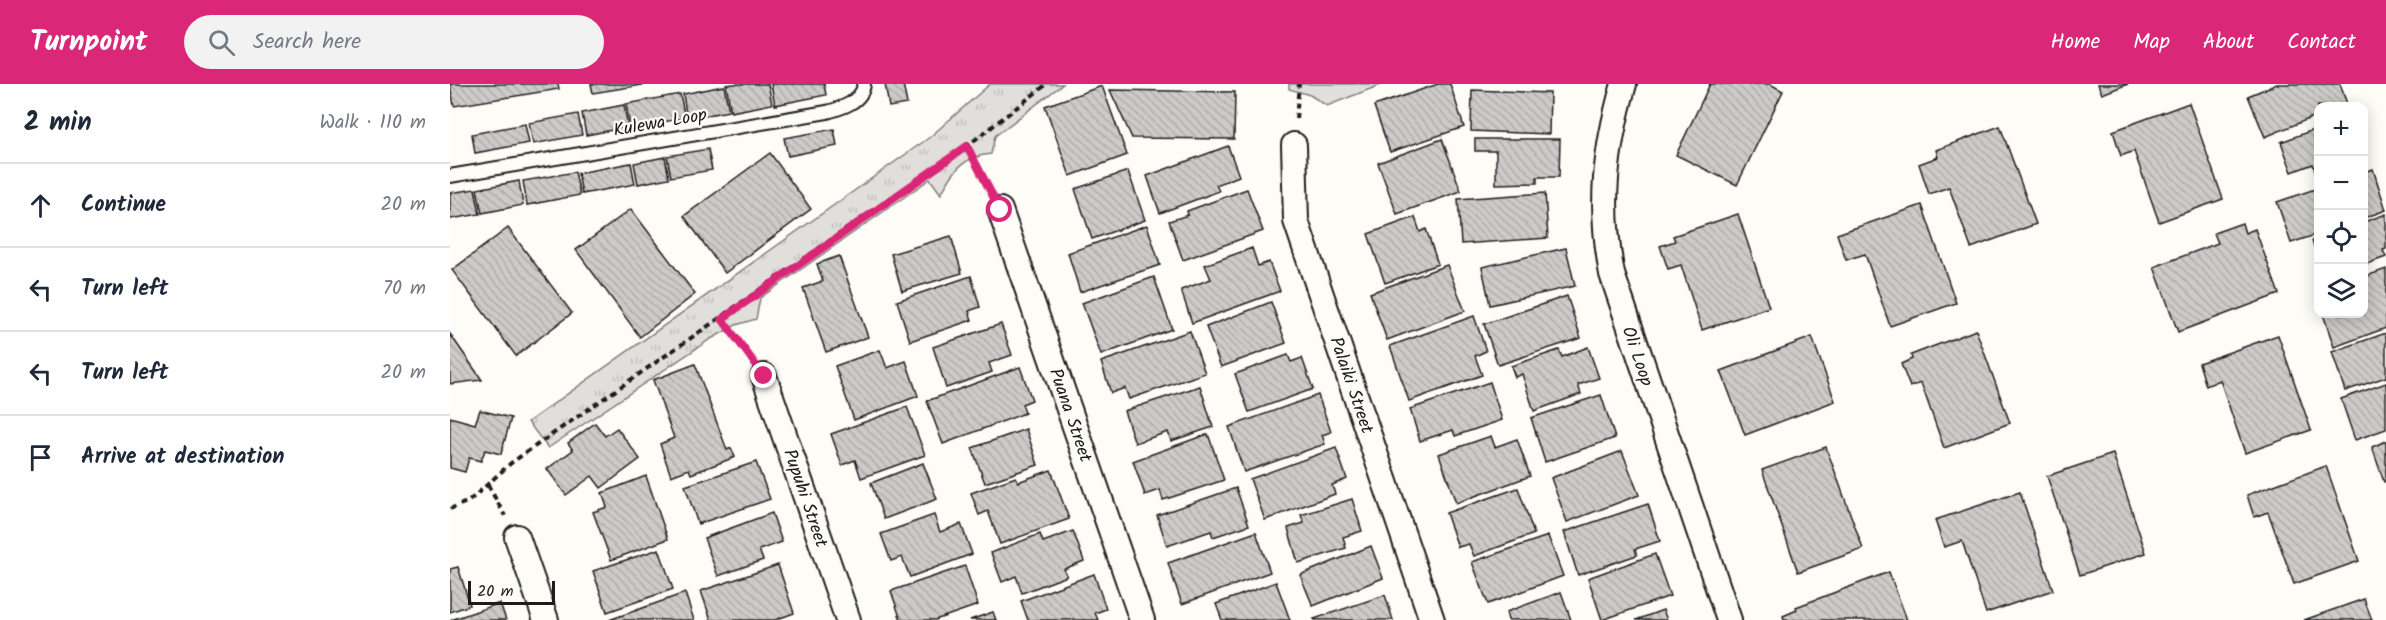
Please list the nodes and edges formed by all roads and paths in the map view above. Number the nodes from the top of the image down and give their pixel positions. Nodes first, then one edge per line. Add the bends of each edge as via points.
1 (864, 84) edge
2 (1047, 84) edge
3 (1299, 84) edge
4 (1624, 84) edge
5 (1294, 145) joint
6 (967, 146) junction
7 (450, 176) edge
8 (1000, 210) joint
9 (722, 319) junction
10 (764, 376) joint
11 (488, 485) junction
12 (450, 509) edge
13 (518, 537) joint
14 (546, 620) edge
15 (848, 620) edge
16 (1142, 620) edge
17 (1432, 620) edge
18 (1729, 620) edge

1 - 7 lane, Kulewa Loop via 863,91 846,107 827,112
2 - 6 path
3 - 5 path
4 - 18 street, Oli Loop via 1606,159 1605,238 1612,274
5 - 17 street, Palaiki Street via 1296,221
6 - 8 path
6 - 9 path
8 - 16 street, Puana Street
9 - 10 path
9 - 11 path via 511,463
10 - 15 street, Pupuhi Street
11 - 12 path via 469,501
11 - 13 path
13 - 14 street

